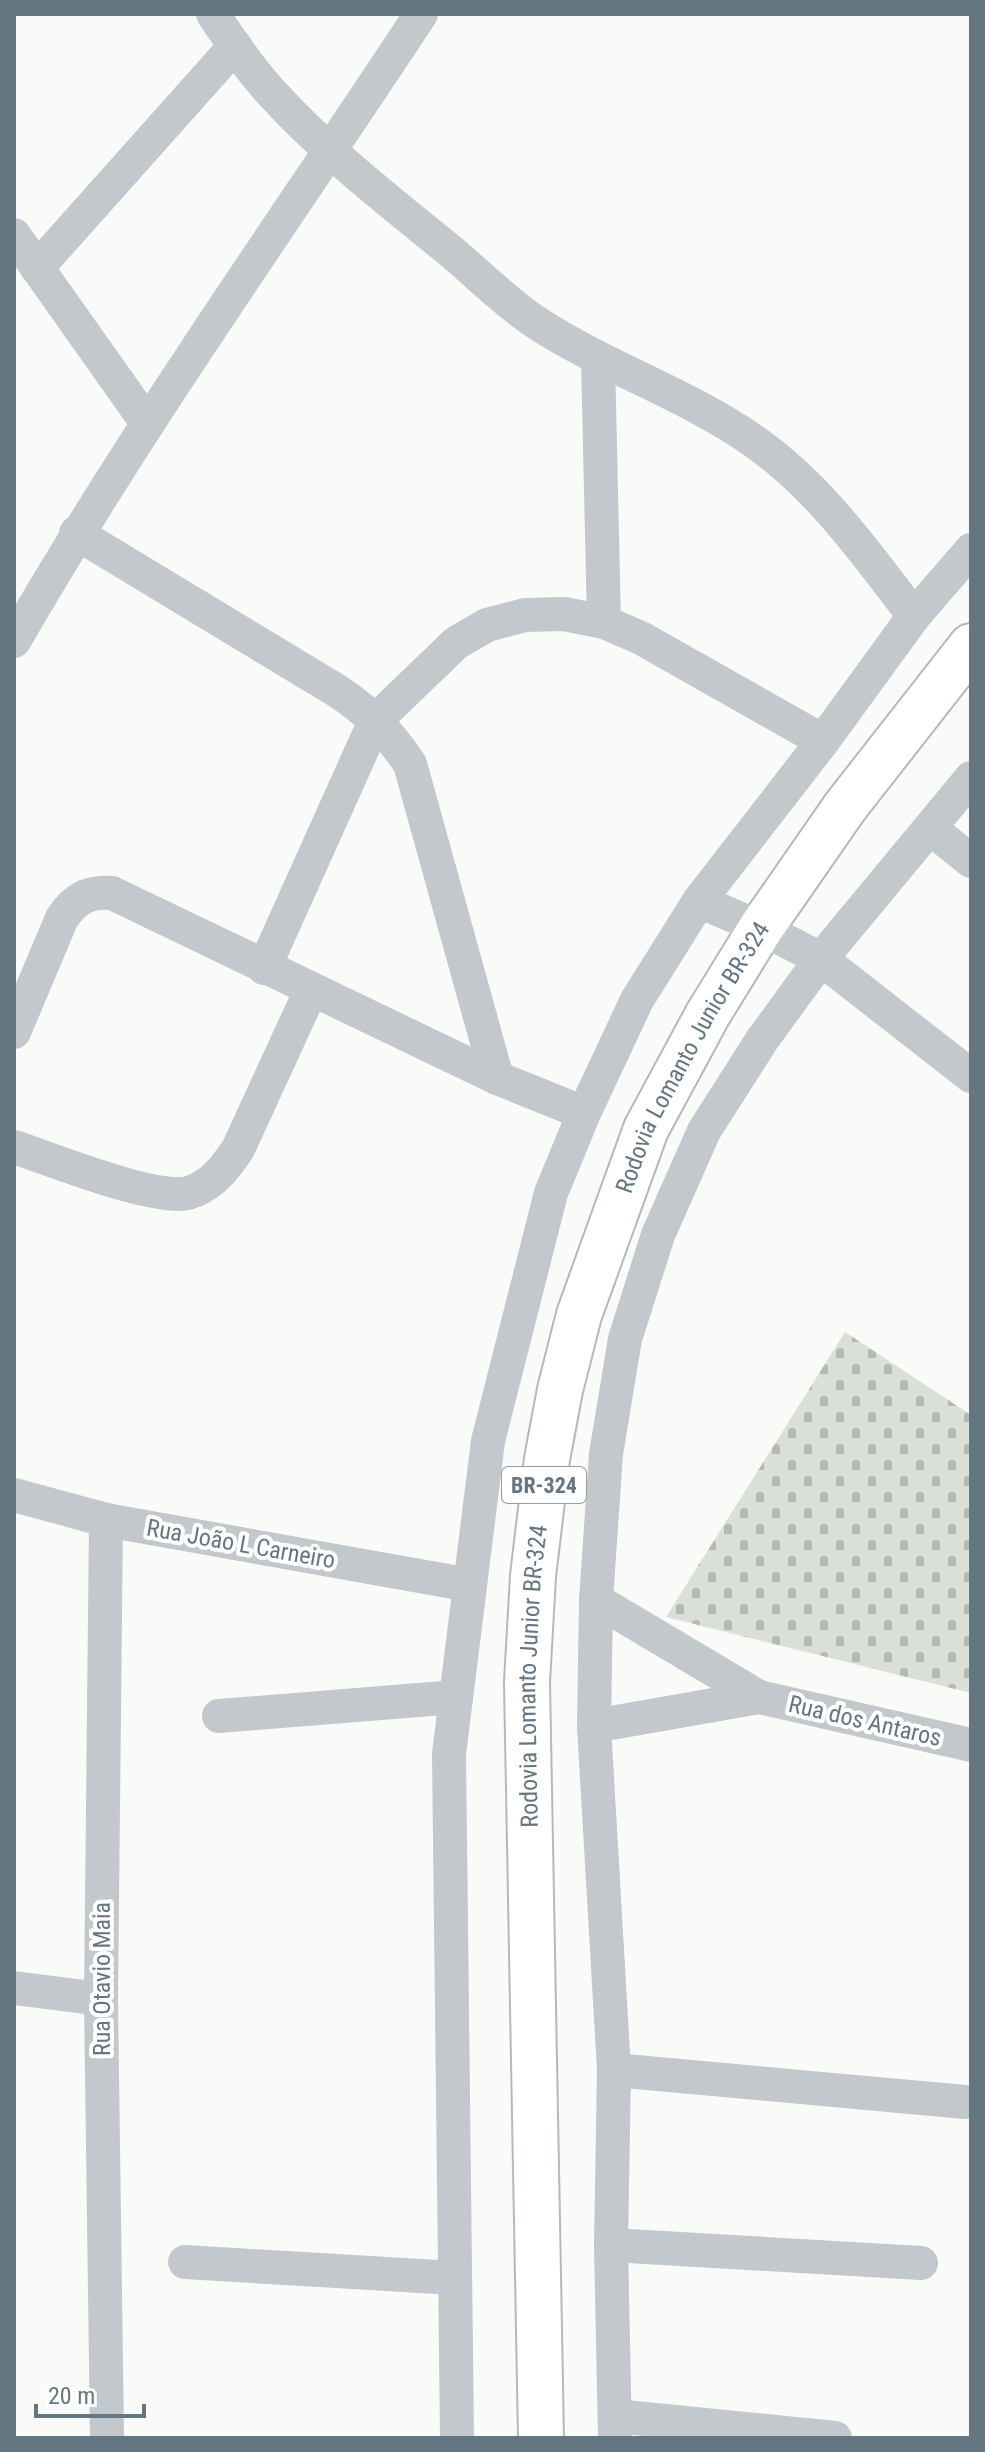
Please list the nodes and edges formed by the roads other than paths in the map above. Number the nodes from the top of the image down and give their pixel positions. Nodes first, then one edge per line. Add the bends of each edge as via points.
1 (213, 14) edge
2 (421, 14) edge
3 (235, 46) junction
4 (332, 149) junction
5 (14, 235) edge
6 (37, 268) junction
7 (598, 359) junction
8 (147, 423) junction
9 (76, 533) junction
10 (971, 550) edge
11 (914, 616) junction
12 (604, 622) junction
13 (14, 641) edge
14 (971, 646) edge
15 (375, 721) junction
16 (823, 741) junction
17 (971, 778) edge
18 (930, 828) junction
19 (971, 861) edge
20 (699, 901) junction
21 (761, 928) junction
22 (821, 959) junction
23 (264, 968) junction
24 (311, 990) junction
25 (14, 1032) edge
26 (971, 1076) edge
27 (497, 1078) junction
28 (584, 1113) junction
29 (14, 1147) edge
30 (14, 1495) edge
31 (106, 1520) junction
32 (470, 1585) junction
33 (596, 1600) junction
34 (456, 1697) junction
35 (759, 1697) junction
36 (219, 1716) dead end
37 (594, 1726) junction
38 (971, 1745) edge
39 (14, 1988) edge
40 (101, 1999) junction
41 (614, 2070) junction
42 (965, 2102) dead end
43 (611, 2245) junction
44 (185, 2262) dead end
45 (921, 2263) dead end
46 (454, 2278) junction
47 (615, 2427) edge
48 (107, 2438) edge
49 (457, 2438) edge
50 (541, 2438) edge
51 (835, 2438) edge

1 - 3 street
2 - 4 street
3 - 4 street via 293,114
3 - 6 street
4 - 7 street via 534,321
4 - 8 street
5 - 6 street
6 - 8 street
7 - 11 street via 702,409 801,479
7 - 12 street
8 - 9 street
9 - 13 street
9 - 15 street via 339,692
10 - 11 street
11 - 16 street
12 - 15 street via 564,614 525,615 487,625 456,643
12 - 16 street
14 - 21 highway, Rodovia Lomanto Junior BR-324 / BR-324 via 845,807
15 - 23 street
15 - 27 street via 410,764
16 - 20 street
17 - 18 street
18 - 19 street
18 - 22 street
20 - 21 street
20 - 28 street via 637,1000
21 - 22 street
21 - 50 highway, Rodovia Lomanto Junior BR-324 / BR-324 via 646,1129 579,1315 547,1459 527,1682
22 - 26 street
22 - 33 street via 704,1131 658,1235 625,1339 606,1454
23 - 24 street
23 - 25 street via 112,893 97,892 71,905 62,918
24 - 27 street
24 - 29 street via 238,1149 209,1184 166,1194
27 - 28 street
28 - 32 street via 551,1193 491,1425
30 - 31 street, Rua João L Carneiro
31 - 32 street, Rua João L Carneiro
31 - 40 street, Rua Otavio Maia
32 - 34 street
33 - 35 street, Rua dos Antaros
33 - 37 street
34 - 36 street
34 - 46 street via 449,1754
35 - 37 street, Rua dos Antaros
35 - 38 street, Rua dos Antaros
37 - 41 street
39 - 40 street
40 - 48 street, Rua Otavio Maia
41 - 42 street
41 - 43 street
43 - 45 street
43 - 47 street
44 - 46 street
46 - 49 street
47 - 51 street

